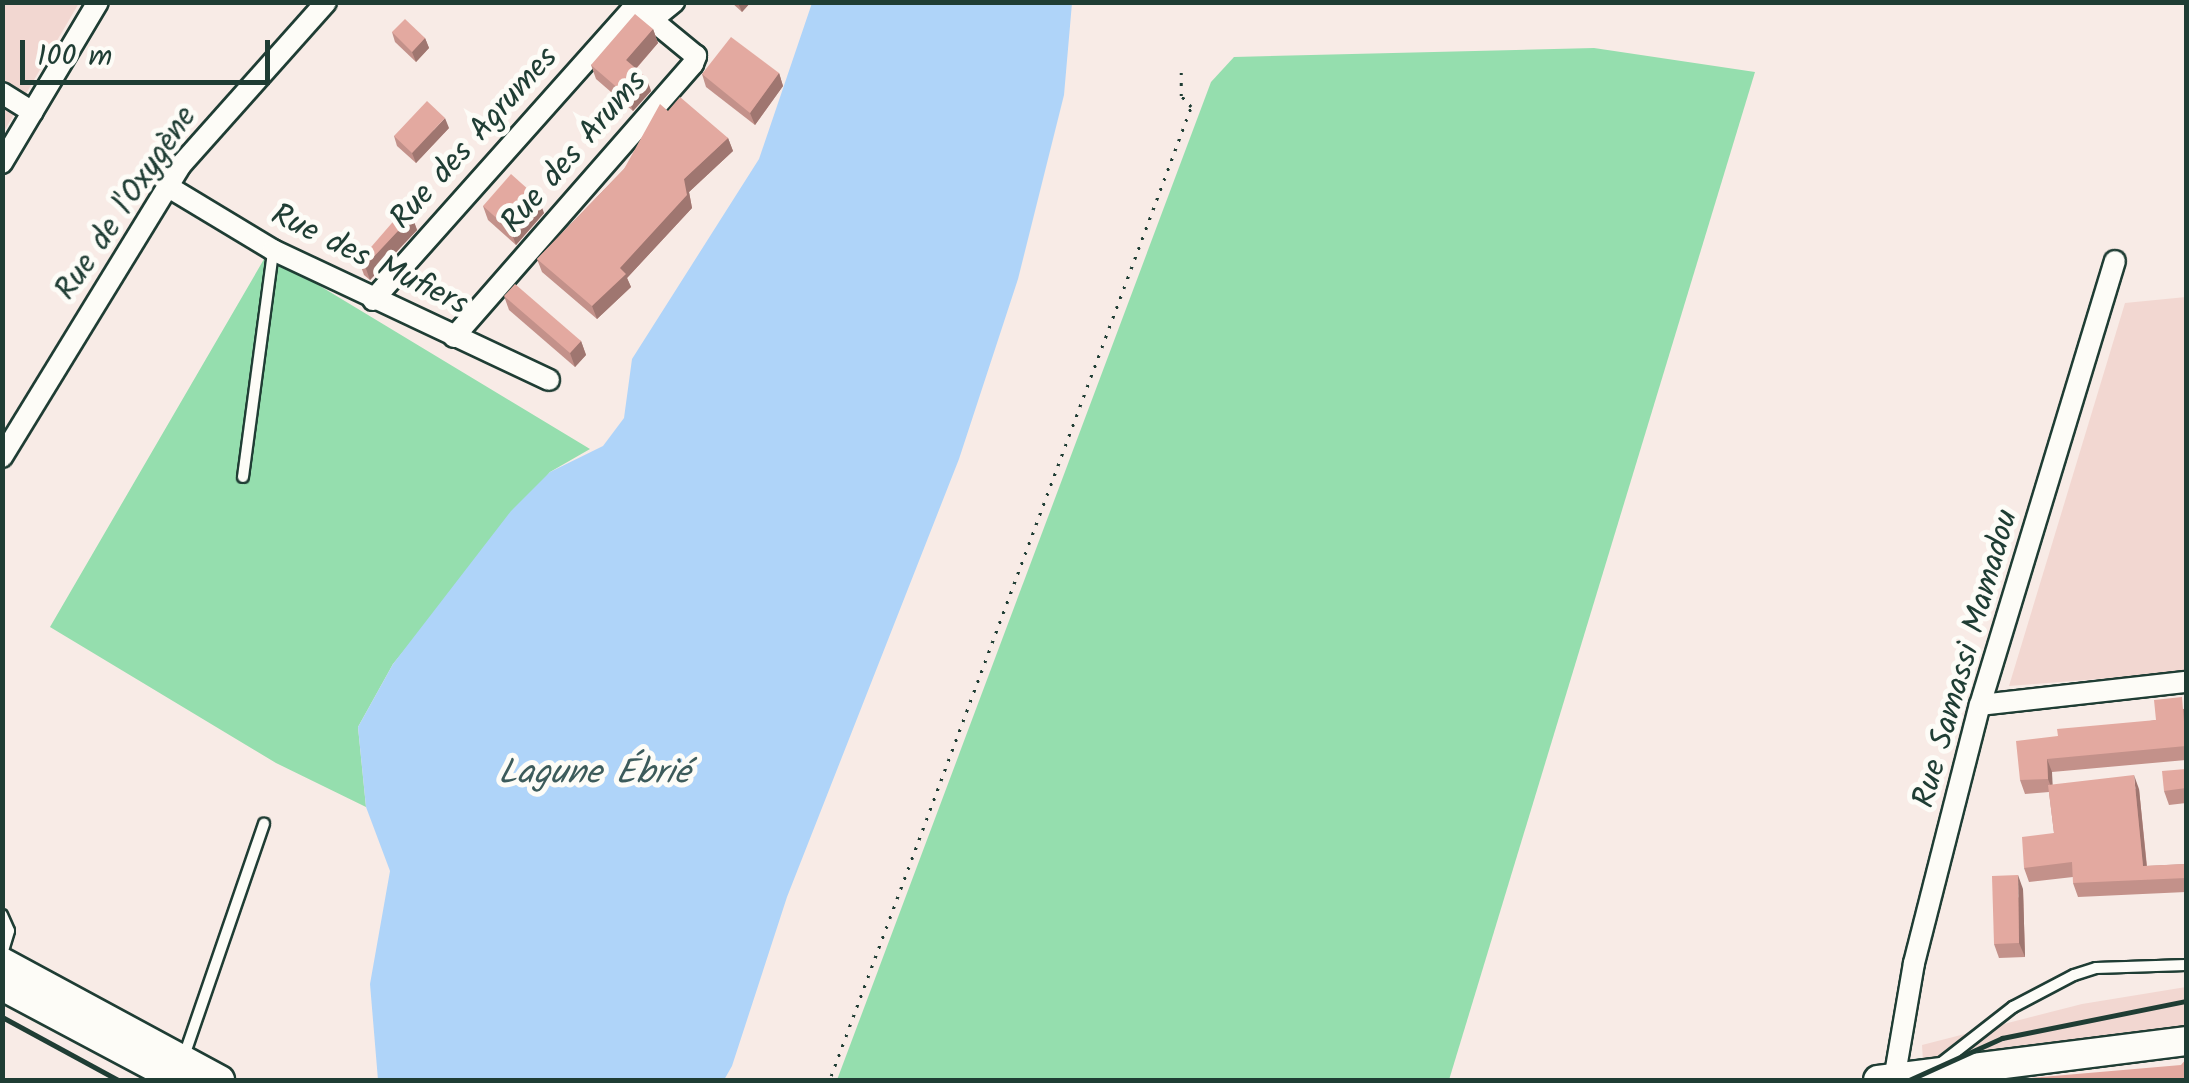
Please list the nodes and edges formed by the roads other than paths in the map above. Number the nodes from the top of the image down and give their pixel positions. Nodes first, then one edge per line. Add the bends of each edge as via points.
1 (98, 2) edge
2 (326, 2) edge
3 (674, 2) edge
4 (646, 15) junction
5 (2, 93) edge
6 (33, 112) junction
7 (2, 163) edge
8 (168, 186) junction
9 (273, 250) junction
10 (2115, 261) dead end
11 (373, 300) junction
12 (454, 337) junction
13 (549, 380) dead end
14 (2, 456) edge
15 (243, 477) dead end
16 (2186, 682) edge
17 (1980, 706) junction
18 (264, 824) dead end
19 (2, 914) edge
20 (2, 954) edge
21 (2, 962) edge
22 (2186, 965) edge
23 (2, 986) edge
24 (2186, 1041) edge
25 (2186, 1066) edge
26 (181, 1070) edge
27 (1948, 1073) edge
28 (220, 1080) edge
29 (1889, 1080) edge
30 (2066, 1080) edge

1 - 6 street
2 - 8 street, Rue de l'Oxygène via 204,136
3 - 4 street, Rue des Agrumes
4 - 11 street, Rue des Agrumes via 630,12
4 - 12 street, Rue des Arums via 696,56 694,64
5 - 6 street
6 - 7 street
8 - 9 street, Rue des Mufiers
8 - 14 street, Rue de l'Oxygène
9 - 11 street, Rue des Mufiers
9 - 15 lane
10 - 17 street, Rue Samassi Mamadou
11 - 12 street, Rue des Mufiers
12 - 13 street, Rue des Mufiers
16 - 17 street
17 - 29 street, Rue Samassi Mamadou
18 - 26 lane
19 - 20 lane via 9,930
21 - 26 main road
22 - 27 lane via 2096,968 2074,975 2013,1006
23 - 26 main road
24 - 27 main road
25 - 30 main road
26 - 28 main road
27 - 29 main road

